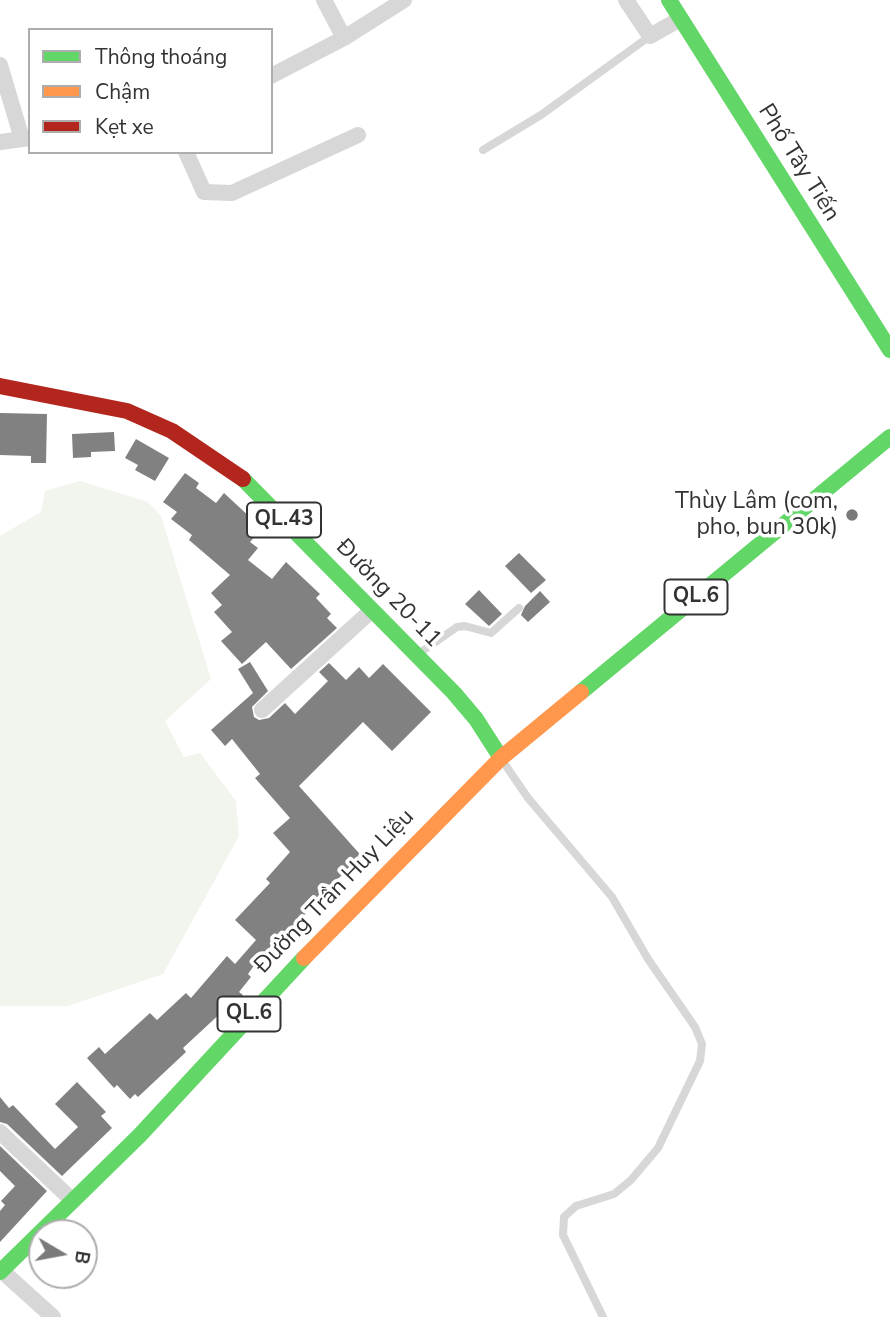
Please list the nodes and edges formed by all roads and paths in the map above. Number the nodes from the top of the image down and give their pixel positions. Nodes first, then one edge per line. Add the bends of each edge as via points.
1 (324, 0) edge
2 (404, 0) edge
3 (626, 0) edge
4 (669, 0) edge
5 (680, 19) junction
6 (650, 36) junction
7 (344, 38) junction
8 (0, 65) edge
9 (273, 75) edge
10 (358, 135) dead end
11 (26, 138) edge
12 (0, 142) edge
13 (483, 150) dead end
14 (187, 154) edge
15 (890, 350) edge
16 (0, 386) edge
17 (890, 437) edge
18 (519, 608) dead end
19 (371, 611) junction
20 (415, 655) junction
21 (262, 709) dead end
22 (501, 758) junction
23 (0, 1132) edge
24 (73, 1201) junction
25 (1, 1272) edge
26 (53, 1317) edge
27 (603, 1317) edge

1 - 7 street
2 - 7 street
3 - 6 street
4 - 5 main road, Phố Tây Tiến
5 - 6 street
5 - 15 main road, Phố Tây Tiến
6 - 13 lane via 541,115
7 - 9 street
8 - 11 street
10 - 14 street via 224,193 204,192
11 - 12 street
16 - 19 main road, Đường 20-11 / QL.43 via 127,411 172,431 253,487
17 - 22 main road, QL.6
18 - 20 lane via 491,634 457,627
19 - 20 main road, Đường 20-11 / QL.43
19 - 21 street
20 - 22 main road, Đường 20-11 / QL.43 via 476,719
22 - 24 main road, Đường Trần Huy Liệu / QL.6
22 - 27 lane via 528,798 612,897 702,1044 700,1061 658,1148 614,1194 576,1206 565,1217 563,1235
23 - 24 street
24 - 25 main road, Đường Trần Huy Liệu / QL.6
25 - 26 street

